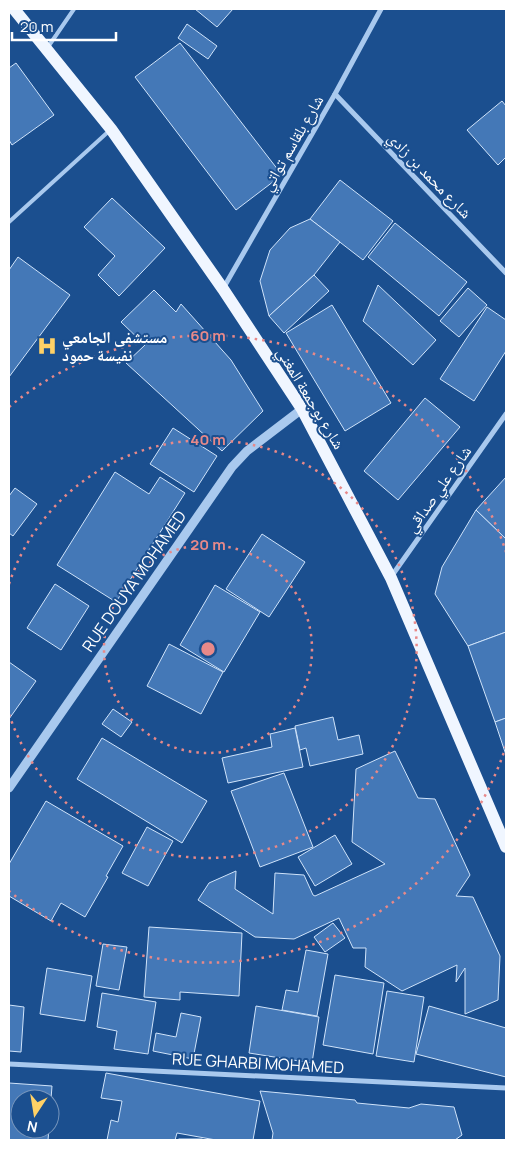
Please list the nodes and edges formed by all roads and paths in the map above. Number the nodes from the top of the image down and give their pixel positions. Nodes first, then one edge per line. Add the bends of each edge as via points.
1 (14, 9) edge
2 (74, 9) edge
3 (381, 9) edge
4 (47, 49) junction
5 (335, 94) junction
6 (111, 129) junction
7 (9, 222) edge
8 (506, 273) edge
9 (223, 289) junction
10 (302, 408) junction
11 (506, 414) edge
12 (391, 578) junction
13 (9, 788) edge
14 (506, 847) edge
15 (9, 1064) edge
16 (506, 1088) edge

1 - 4 main road, شارع بوجمعة المغني
2 - 4 lane
3 - 5 street, شارع بلقاسم تواتي
4 - 6 main road, شارع بوجمعة المغني
5 - 8 street, شارع محمد بن زادي
5 - 9 street, شارع بلقاسم تواتي
6 - 7 lane
6 - 9 main road, شارع بوجمعة المغني
9 - 10 main road, شارع بوجمعة المغني
10 - 12 main road, شارع بوجمعة المغني
10 - 13 street, RUE DOUYA MOHAMED via 247,451 228,473
11 - 12 street, شارع علي صداقي
12 - 14 main road, شارع بوجمعة المغني
15 - 16 street, RUE GHARBI MOHAMED

